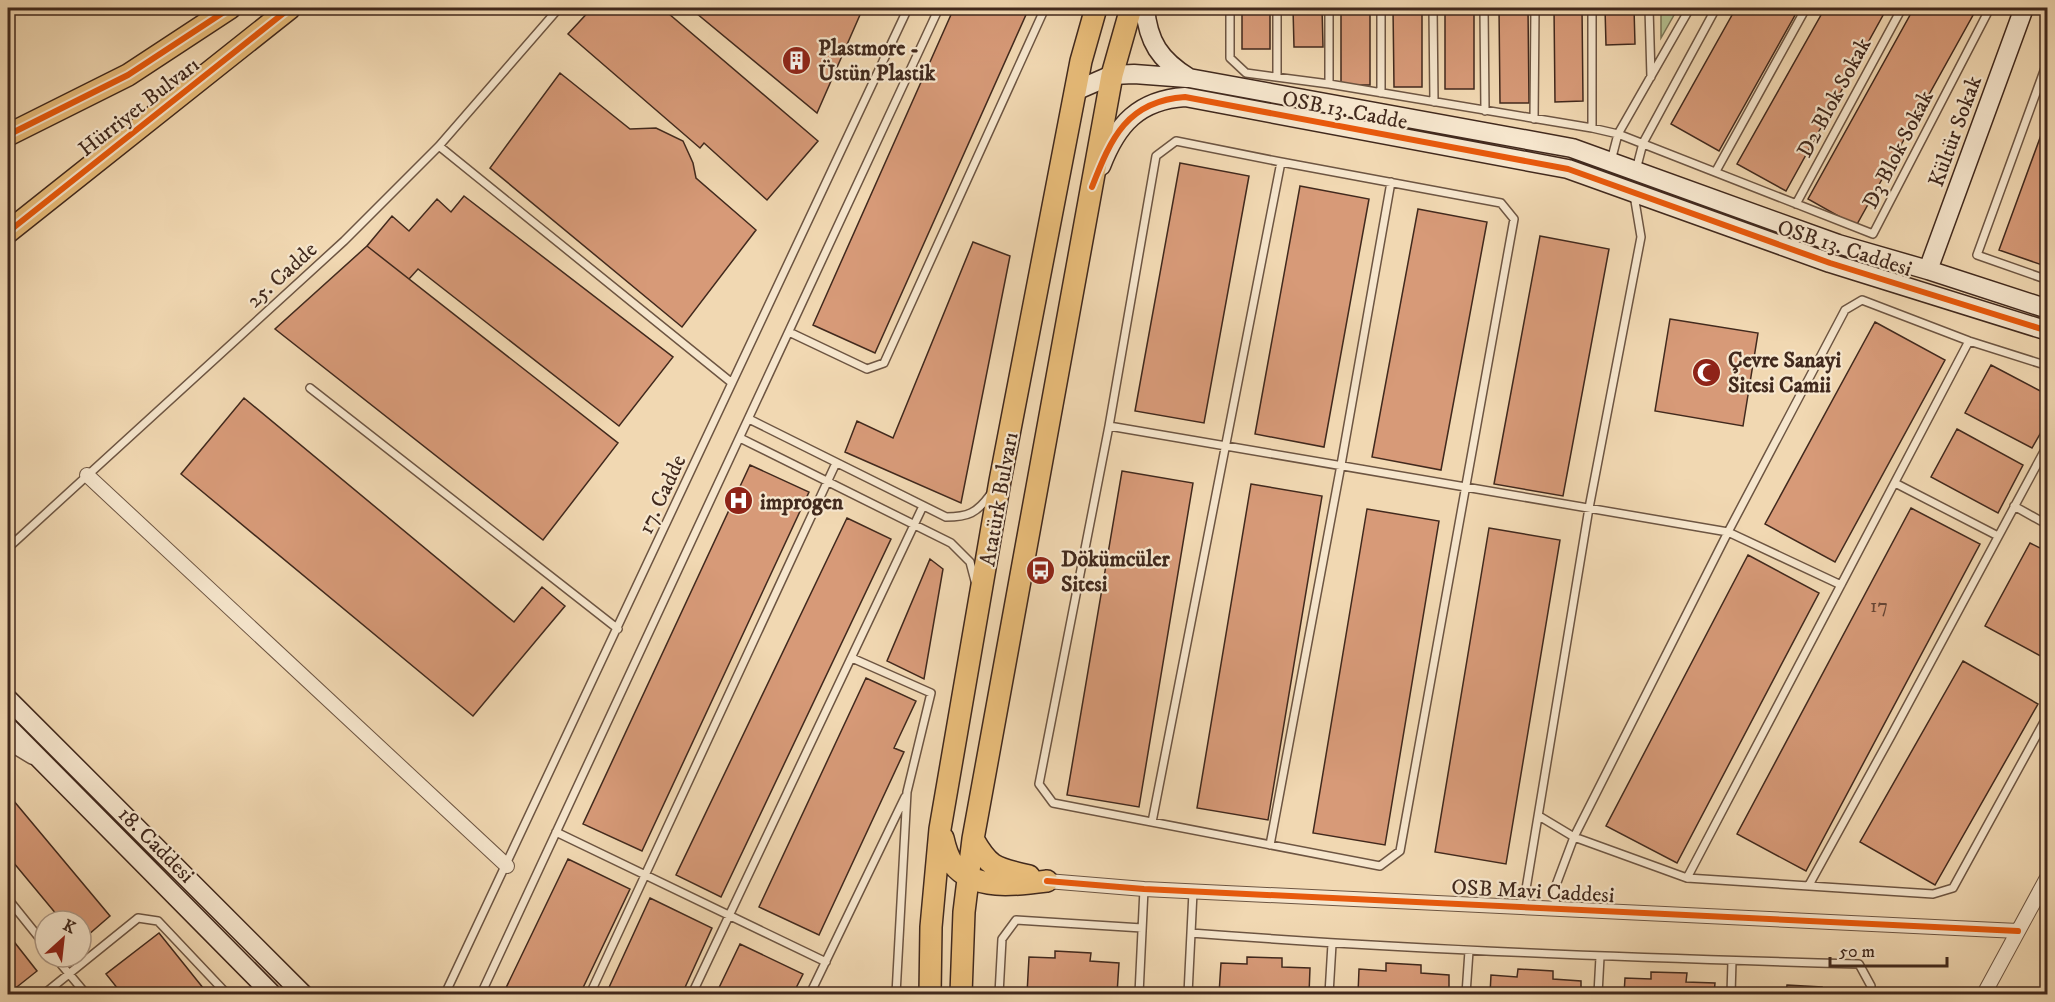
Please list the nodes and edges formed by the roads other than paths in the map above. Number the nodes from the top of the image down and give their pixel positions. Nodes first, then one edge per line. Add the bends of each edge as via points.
1 (230, 8) edge
2 (290, 8) edge
3 (333, 8) edge
4 (346, 8) edge
5 (559, 8) edge
6 (908, 8) edge
7 (939, 8) edge
8 (1045, 8) edge
9 (1096, 8) edge
10 (1131, 8) edge
11 (1145, 8) edge
12 (1230, 8) edge
13 (1277, 8) edge
14 (1329, 8) edge
15 (1381, 8) edge
16 (1433, 8) edge
17 (1484, 8) edge
18 (1535, 8) edge
19 (1592, 8) edge
20 (1649, 8) edge
21 (1690, 8) edge
22 (1716, 8) edge
23 (1806, 8) edge
24 (1902, 8) edge
25 (1990, 8) edge
26 (2025, 8) edge
27 (2048, 60) edge
28 (1112, 75) junction
29 (1277, 77) junction
30 (1189, 78) junction
31 (1651, 79) junction
32 (1329, 84) junction
33 (1075, 91) junction
34 (1381, 93) junction
35 (1434, 102) junction
36 (1485, 111) junction
37 (1534, 119) junction
38 (1592, 128) junction
39 (1618, 134) junction
40 (8, 135) edge
41 (1643, 143) junction
42 (439, 146) junction
43 (1611, 161) junction
44 (1281, 162) junction
45 (1636, 170) junction
46 (1716, 171) junction
47 (1391, 182) junction
48 (1607, 182) junction
49 (1092, 187) junction
50 (1633, 191) junction
51 (1796, 204) junction
52 (8, 232) edge
53 (1928, 270) junction
54 (2048, 280) edge
55 (2048, 309) edge
56 (2048, 331) edge
57 (789, 332) junction
58 (1969, 341) junction
59 (2048, 366) edge
60 (732, 383) junction
61 (310, 388) dead end
62 (748, 419) junction
63 (1109, 426) junction
64 (740, 438) junction
65 (1226, 444) junction
66 (2048, 444) edge
67 (836, 463) junction
68 (1341, 465) junction
69 (87, 475) junction
70 (1000, 481) junction
71 (827, 482) junction
72 (1895, 483) junction
73 (1467, 487) junction
74 (923, 506) junction
75 (2014, 506) junction
76 (1589, 508) junction
77 (914, 525) junction
78 (2048, 525) edge
79 (1728, 532) junction
80 (1998, 536) junction
81 (8, 548) edge
82 (1841, 585) junction
83 (979, 598) junction
84 (618, 629) junction
85 (852, 658) junction
86 (8, 699) edge
87 (2044, 722) dead end
88 (8, 727) edge
89 (8, 747) edge
90 (54, 774) junction
91 (907, 792) junction
92 (1539, 816) junction
93 (1152, 822) junction
94 (940, 829) junction
95 (556, 832) junction
96 (1574, 837) junction
97 (974, 839) junction
98 (1270, 845) junction
99 (507, 866) junction
100 (645, 875) junction
101 (2048, 876) edge
102 (967, 877) junction
103 (1687, 878) junction
104 (1047, 881) junction
105 (1809, 885) junction
106 (1144, 889) junction
107 (1193, 892) junction
108 (8, 899) edge
109 (1523, 907) junction
110 (1555, 909) junction
111 (729, 915) junction
112 (1142, 928) junction
113 (33, 930) edge
114 (2018, 931) junction
115 (1191, 933) junction
116 (1332, 944) junction
117 (1469, 951) junction
118 (1600, 957) junction
119 (1732, 961) junction
120 (825, 962) junction
121 (65, 969) edge
122 (69, 974) junction
123 (44, 994) edge
124 (86, 994) edge
125 (227, 994) edge
126 (272, 994) edge
127 (303, 994) edge
128 (445, 994) edge
129 (481, 994) edge
130 (590, 994) edge
131 (692, 994) edge
132 (810, 994) edge
133 (896, 994) edge
134 (930, 994) edge
135 (961, 994) edge
136 (999, 994) edge
137 (1139, 994) edge
138 (1188, 994) edge
139 (1329, 994) edge
140 (1466, 994) edge
141 (1599, 994) edge
142 (1731, 994) edge
143 (1871, 994) edge
144 (1984, 994) edge

1 - 40 main road, Hürriyet Bulvarı via 128,75
2 - 52 main road, Hürriyet Bulvarı
3 - 4 lane
5 - 42 lane, 25. Cadde
6 - 60 lane, 17. Cadde
7 - 57 lane
8 - 57 lane via 884,363 867,369
9 - 33 main road, Atatürk Bulvarı
10 - 28 main road, Atatürk Bulvarı
11 - 30 street, OSB 13. Caddesi via 1151,37 1160,55
12 - 29 lane via 1230,58 1246,73
13 - 29 lane
14 - 32 lane
15 - 34 lane
16 - 35 lane
17 - 36 lane
18 - 37 lane
19 - 38 lane
20 - 31 lane
21 - 31 lane
22 - 41 lane
23 - 46 lane
24 - 51 lane, D2 Blok Sokak
25 - 51 lane, D3 Blok Sokak via 1873,234
26 - 53 street, Kültür Sokak
27 - 54 lane via 1977,255
28 - 30 street
28 - 33 street
28 - 49 main road, Atatürk Bulvarı
29 - 32 lane
30 - 43 street, OSB 13. Caddesi via 1572,148
31 - 39 lane
32 - 34 lane
33 - 70 main road, Atatürk Bulvarı
34 - 35 lane
35 - 36 lane
36 - 37 lane
37 - 38 lane
38 - 39 lane
39 - 41 lane
39 - 43 lane
41 - 45 lane
41 - 46 lane
42 - 60 lane
42 - 69 lane, 25. Cadde via 344,241
43 - 45 street, OSB 13. Caddesi
43 - 48 street
44 - 47 lane
44 - 63 lane via 1176,141 1156,156
44 - 65 lane
45 - 50 street
45 - 53 street, OSB 13. Caddesi via 1838,244
46 - 51 lane
47 - 68 lane
47 - 73 lane via 1501,203 1514,219
48 - 49 street, OSB 13. Cadde via 1568,169 1185,97 1167,98 1128,119 1107,150
48 - 50 street, OSB 13. Cadde
49 - 97 main road, Atatürk Bulvarı
50 - 56 street, OSB 13. Caddesi via 1830,263
50 - 76 lane via 1641,237
53 - 55 street, OSB 13. Caddesi
57 - 62 lane
58 - 59 lane
58 - 72 lane
58 - 79 lane via 1862,300 1845,310
60 - 84 lane, 17. Cadde
61 - 84 lane
62 - 64 lane
62 - 67 lane
63 - 65 lane
63 - 93 lane via 1039,784 1053,803
64 - 71 lane
64 - 95 lane
65 - 68 lane
65 - 93 lane
66 - 75 lane
67 - 71 lane
67 - 74 lane
68 - 73 lane
68 - 98 lane
69 - 81 lane, 25. Cadde
69 - 99 street
70 - 74 lane via 981,507 964,517 945,517
70 - 83 main road, Atatürk Bulvarı
71 - 77 lane
71 - 100 lane
72 - 80 lane
72 - 82 lane
73 - 76 lane
73 - 98 lane via 1400,851 1380,866
74 - 77 lane
75 - 78 lane
75 - 80 lane
76 - 79 lane
76 - 92 lane
77 - 83 lane via 951,543 970,562
77 - 85 lane
79 - 82 lane
79 - 96 lane
80 - 105 lane
82 - 103 lane
83 - 94 main road, Atatürk Bulvarı
84 - 99 lane, 17. Cadde
85 - 91 lane via 931,693
85 - 111 lane
86 - 127 street
87 - 105 lane via 1953,888 1933,894
88 - 90 street, 18. Caddesi
89 - 90 lane
90 - 126 street, 18. Caddesi
91 - 120 lane
91 - 133 lane
92 - 96 lane
92 - 109 lane
93 - 98 lane
94 - 102 main road via 951,862
94 - 134 main road, Atatürk Bulvarı
95 - 100 lane
95 - 129 lane
96 - 103 lane
96 - 110 lane via 1557,885
97 - 102 main road, Atatürk Bulvarı
97 - 104 main road via 992,866
99 - 128 lane, 17. Cadde
100 - 111 lane
100 - 130 lane
101 - 114 street
102 - 104 main road via 1019,885
102 - 135 main road, Atatürk Bulvarı
103 - 105 lane
104 - 106 street, OSB Mavi Caddesi
106 - 107 street, OSB Mavi Caddesi
106 - 112 lane
107 - 109 street, OSB Mavi Caddesi
107 - 115 lane
108 - 113 lane
109 - 110 street, OSB Mavi Caddesi
110 - 114 street, OSB Mavi Caddesi
111 - 120 lane
111 - 131 lane
112 - 136 lane via 1016,920 1002,939
112 - 137 lane
114 - 144 street
115 - 116 lane
115 - 138 lane
116 - 117 lane
116 - 139 lane
117 - 118 lane
117 - 140 lane
118 - 119 lane
118 - 141 lane
119 - 142 lane
119 - 143 lane via 1859,964
120 - 132 lane
121 - 122 lane
122 - 123 lane
122 - 124 lane
122 - 125 lane via 138,918 158,921

